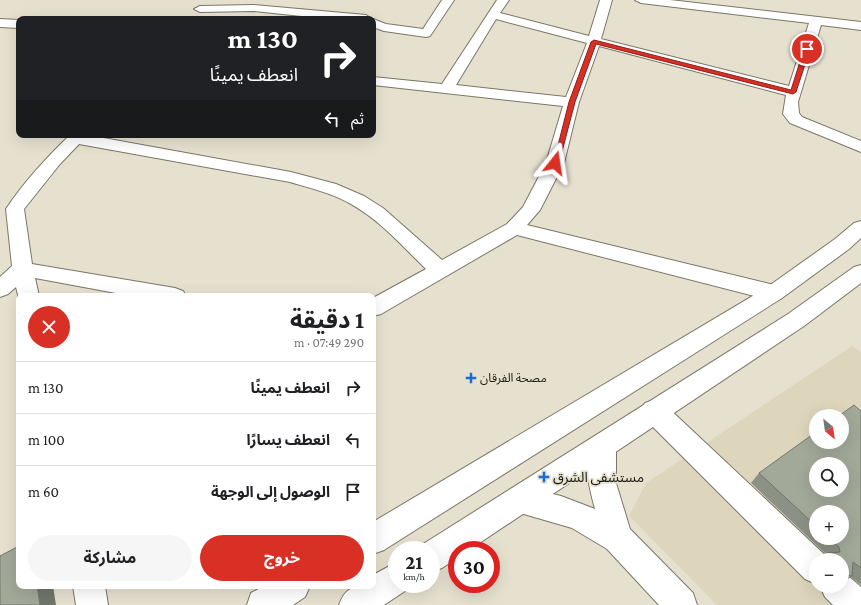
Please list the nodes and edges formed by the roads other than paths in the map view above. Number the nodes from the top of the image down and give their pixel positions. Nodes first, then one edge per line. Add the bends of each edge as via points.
1 (448, 0) edge
2 (503, 0) edge
3 (606, 0) edge
4 (641, 0) edge
5 (751, 0) edge
6 (203, 5) edge
7 (755, 13) junction
8 (494, 15) junction
9 (193, 16) edge
10 (335, 16) edge
11 (816, 20) junction
12 (0, 23) edge
13 (16, 24) edge
14 (376, 24) edge
15 (861, 26) edge
16 (594, 42) junction
17 (376, 81) edge
18 (447, 88) junction
19 (793, 92) junction
20 (572, 102) junction
21 (77, 138) edge
22 (83, 138) edge
23 (861, 147) edge
24 (8, 207) edge
25 (861, 227) edge
26 (514, 228) junction
27 (22, 269) junction
28 (440, 270) junction
29 (861, 272) edge
30 (0, 289) edge
31 (27, 293) edge
32 (158, 293) edge
33 (774, 293) junction
34 (376, 306) edge
35 (654, 411) junction
36 (602, 446) junction
37 (520, 500) junction
38 (376, 537) edge
39 (618, 538) junction
40 (440, 550) edge
41 (809, 561) edge
42 (388, 584) edge
43 (89, 589) edge
44 (289, 589) edge
45 (843, 593) edge
46 (92, 605) edge
47 (263, 605) edge
48 (355, 605) edge
49 (681, 605) edge
50 (856, 605) edge

1 - 14 street via 426,33
2 - 8 street
3 - 16 street
4 - 7 street
5 - 7 street
6 - 9 street
6 - 10 street
7 - 11 street
8 - 16 street
8 - 18 street
11 - 15 street
11 - 19 street
12 - 13 street
16 - 19 street
16 - 20 street
17 - 18 street
18 - 20 street
19 - 23 street via 790,109 796,120
20 - 26 street via 555,163 532,210
21 - 24 street via 26,193
22 - 28 street via 291,177 325,186 365,204
24 - 27 street
25 - 33 street via 842,244
26 - 28 street
26 - 33 street
27 - 30 street
27 - 31 street
27 - 32 street
28 - 34 street
29 - 35 street via 796,320
33 - 38 street
35 - 36 street
35 - 41 street
36 - 37 street
36 - 39 street via 602,483
37 - 39 street via 581,517
37 - 40 street
39 - 49 street
42 - 48 street
43 - 46 street
44 - 47 street
45 - 50 street

